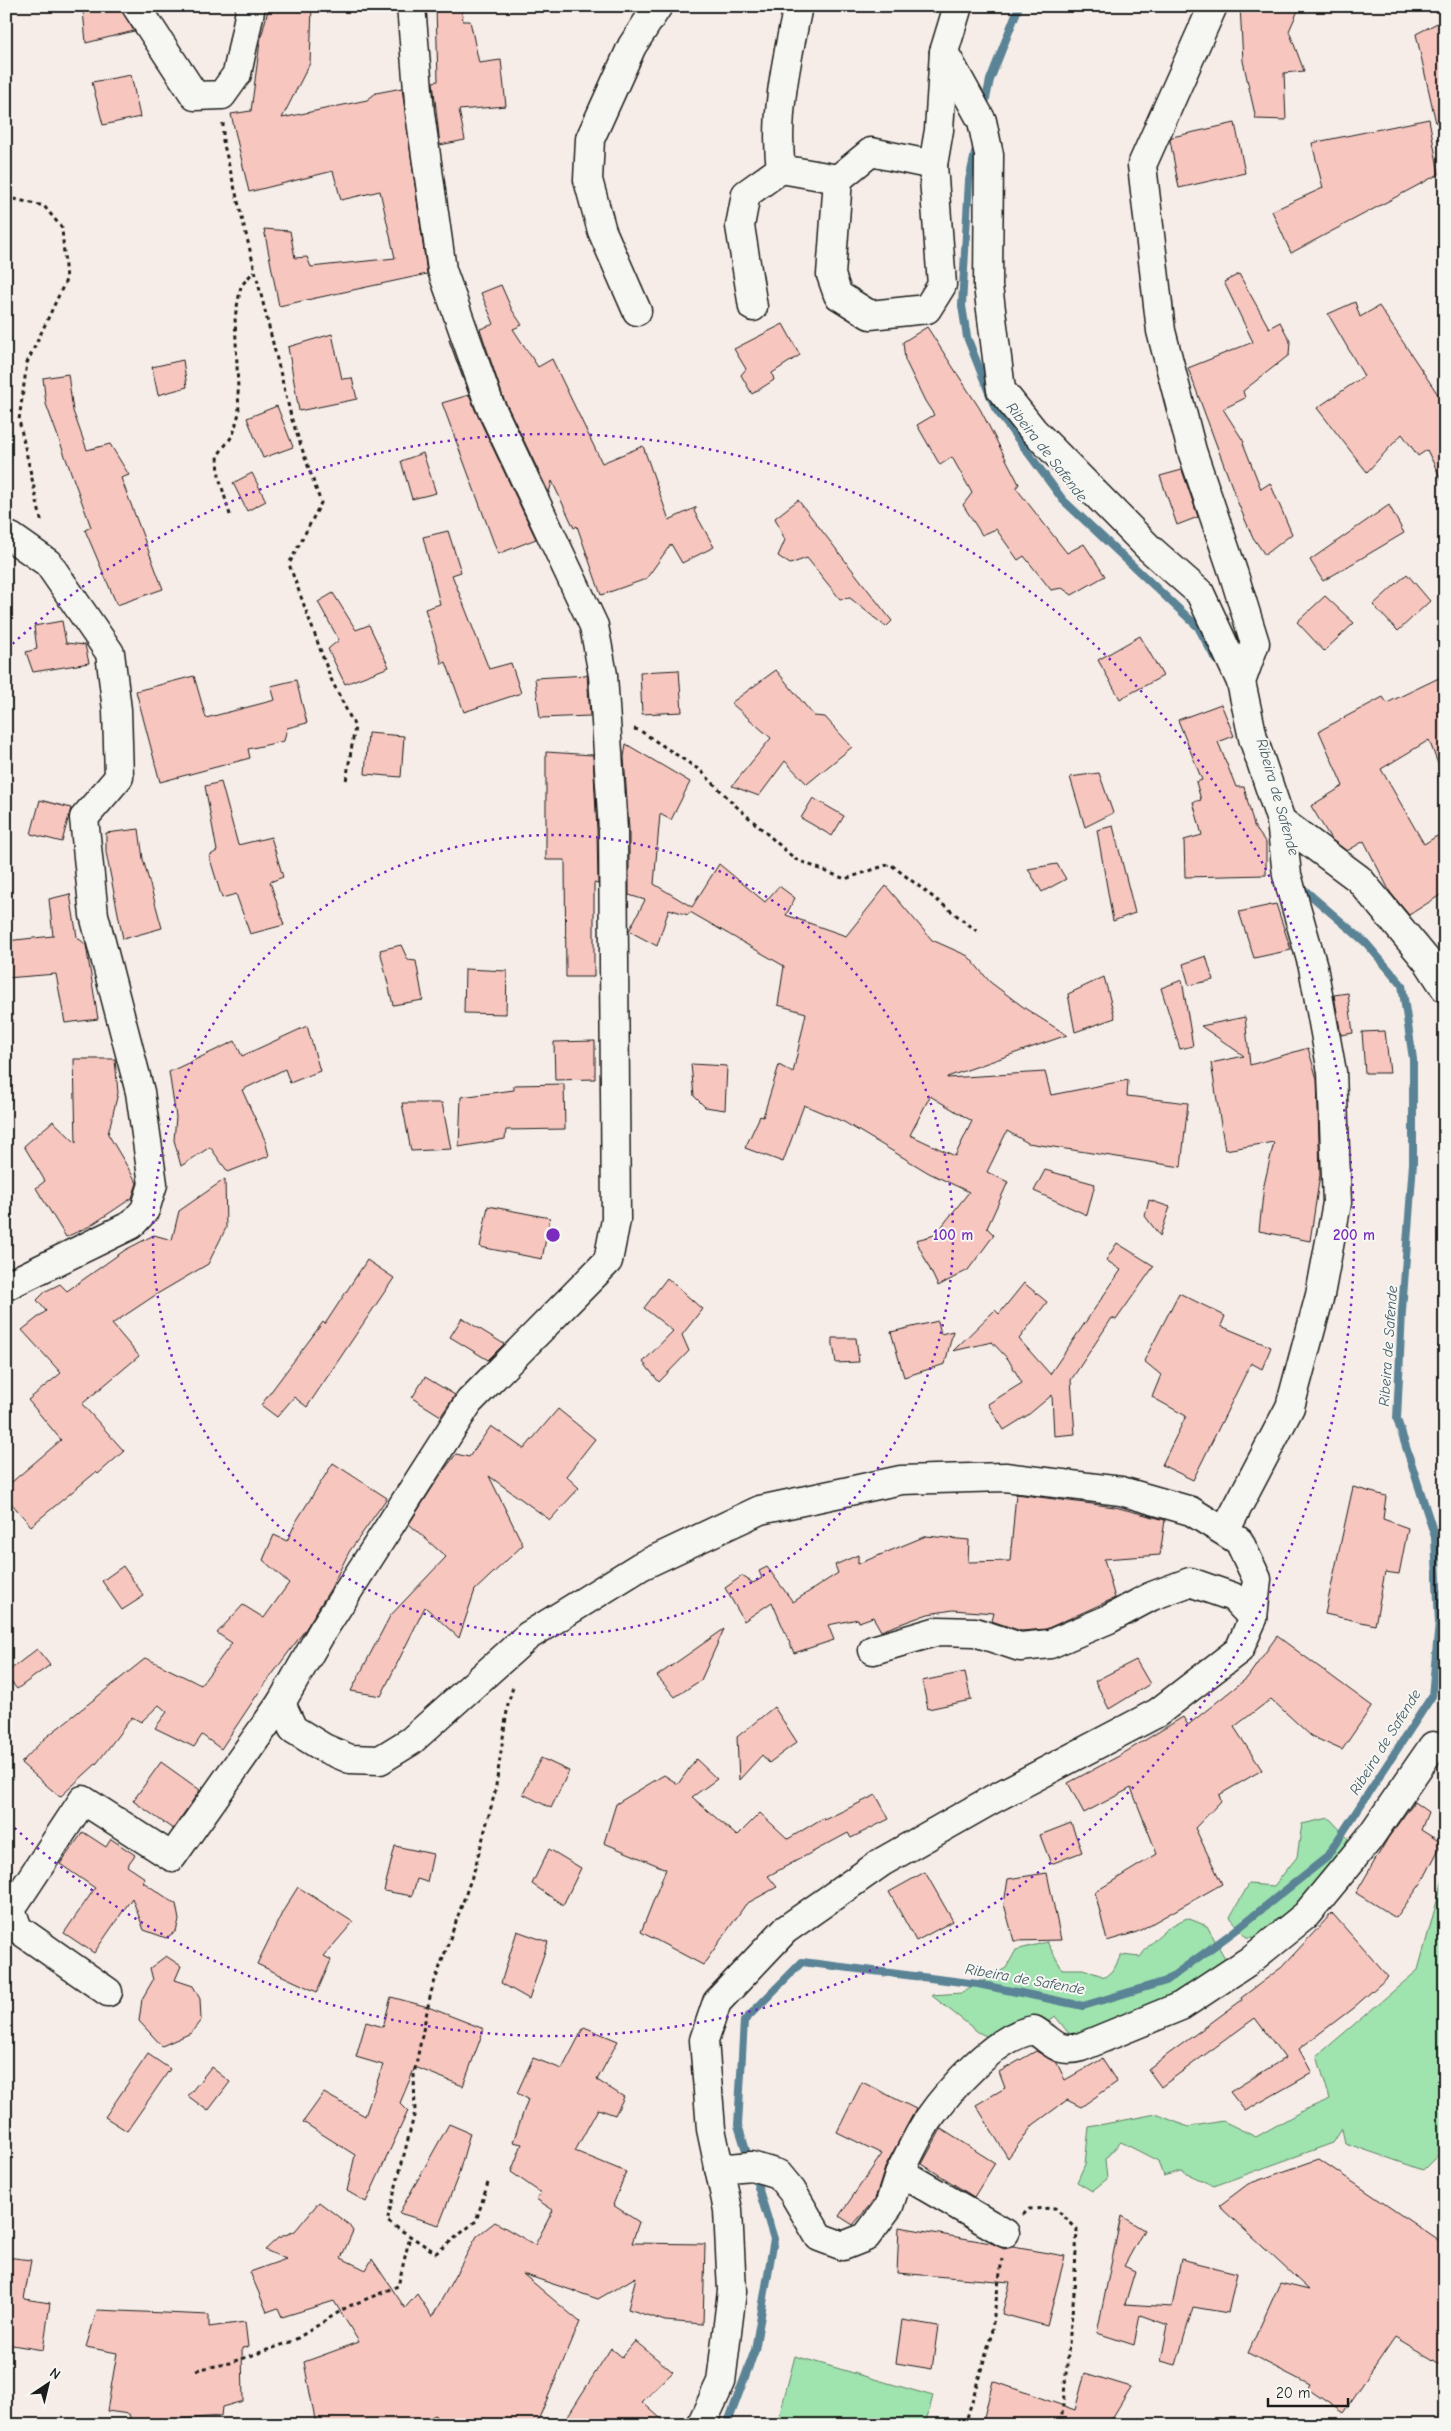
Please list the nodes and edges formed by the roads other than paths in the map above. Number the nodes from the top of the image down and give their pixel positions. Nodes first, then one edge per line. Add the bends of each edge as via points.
1 (136, 6) edge
2 (251, 6) edge
3 (411, 6) edge
4 (658, 6) edge
5 (798, 6) edge
6 (958, 6) edge
7 (1213, 6) edge
8 (944, 52) junction
9 (933, 165) junction
10 (781, 169) junction
11 (838, 179) junction
12 (753, 307) dead end
13 (637, 311) dead end
14 (6, 538) edge
15 (1241, 682) junction
16 (1281, 821) junction
17 (1445, 988) edge
18 (6, 1286) edge
19 (1225, 1531) junction
20 (1253, 1618) junction
21 (873, 1650) dead end
22 (280, 1703) junction
23 (1433, 1746) dead end
24 (108, 1992) dead end
25 (720, 2168) junction
26 (900, 2172) junction
27 (1005, 2233) road end
28 (701, 2425) edge

1 - 2 street via 195,96 222,95 237,74
3 - 22 street via 420,113 442,270 489,403 594,626 603,675 613,830 616,1220 608,1261 469,1402 322,1630
4 - 13 street via 632,46 590,139 588,180 602,231
5 - 10 street via 780,105 778,146
6 - 8 street
7 - 15 street via 1142,165 1161,331 1192,451 1255,643
8 - 9 street via 939,130
8 - 15 street via 982,121 989,155 988,286 1001,390 1033,430 1149,548 1200,593
9 - 11 street via 871,152
9 - 11 street via 942,285 927,310 870,315 838,295 831,275
10 - 11 street
10 - 12 street via 746,194 740,226
14 - 18 street via 11,537 48,563 110,653 117,710 119,777 84,818 94,915 140,1092 153,1184 145,1210 131,1225
15 - 16 street via 1253,738
16 - 17 street via 1359,879 1428,962
16 - 19 street via 1287,875 1313,967 1332,1072 1336,1203 1320,1295 1290,1407
19 - 20 street via 1239,1541 1257,1579
19 - 22 street via 1192,1511 1121,1491 1005,1477 901,1480 760,1510 641,1566 528,1636 411,1741 380,1760 350,1759 324,1748 293,1729
20 - 21 street via 1234,1597 1190,1582 1152,1596 1050,1644 1020,1647 975,1632 938,1631
20 - 25 street via 1239,1650 1158,1713 993,1799 882,1862 785,1930 717,2002 704,2040 711,2129
22 - 24 street via 172,1857 83,1800 11,1909 18,1930
23 - 26 street via 1368,1840 1306,1915 1249,1961 1182,2006 1080,2047 1058,2049 1034,2030 1020,2032 975,2064 927,2121
25 - 26 street via 751,2166 778,2174 819,2237 843,2246 866,2237 889,2206
25 - 28 street via 728,2210 732,2291 721,2382
26 - 27 street

